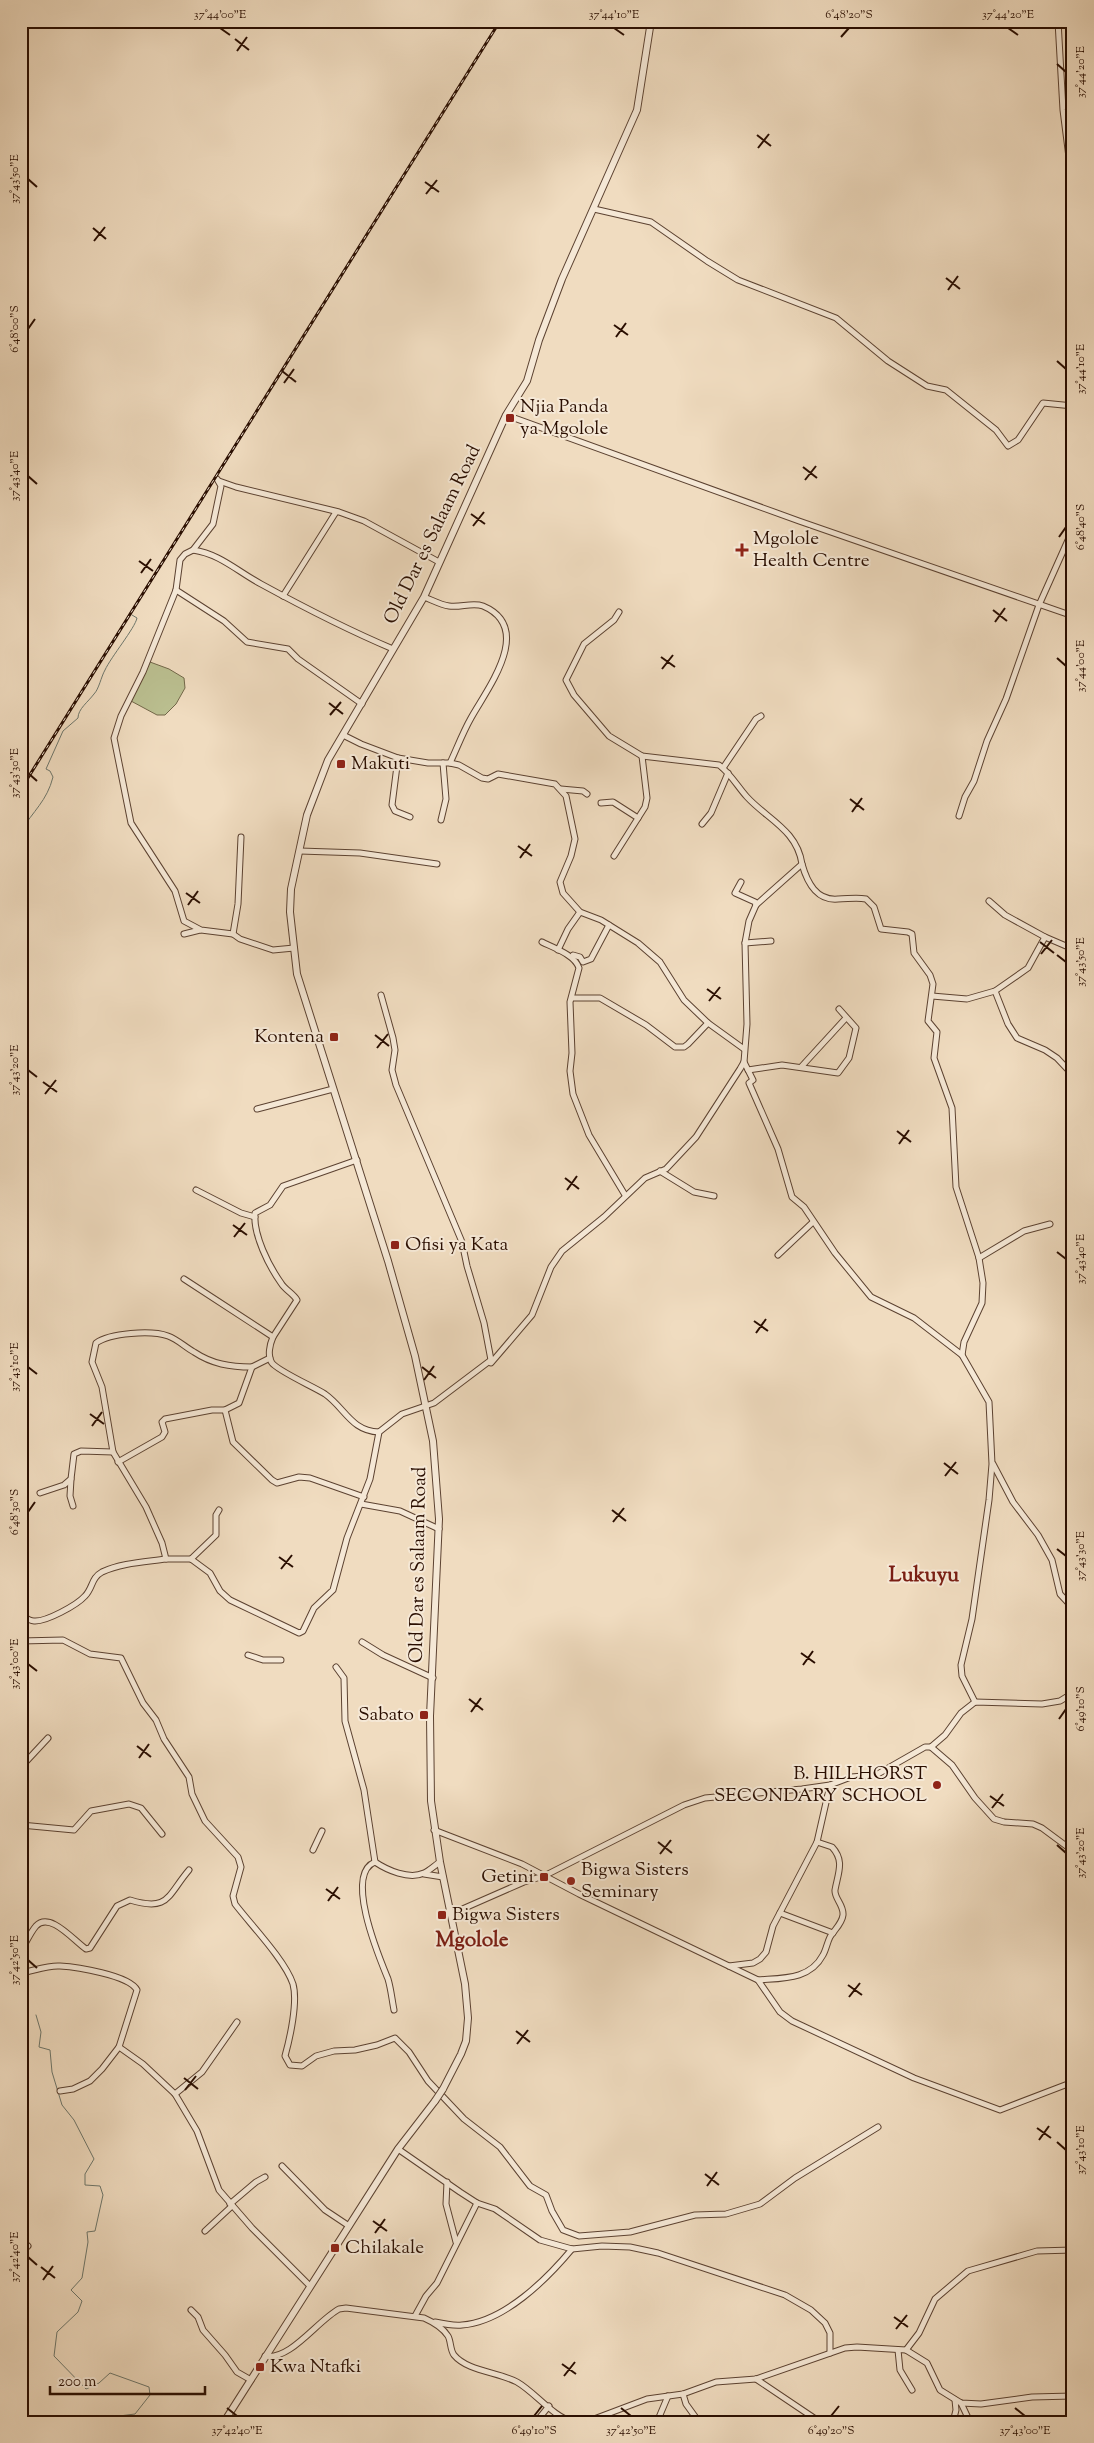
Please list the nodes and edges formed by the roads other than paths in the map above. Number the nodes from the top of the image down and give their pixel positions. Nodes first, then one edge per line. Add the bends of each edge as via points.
1 (651, 21) edge
2 (1058, 21) edge
3 (1070, 136) edge
4 (594, 209) junction
5 (1073, 300) edge
6 (1073, 406) edge
7 (506, 415) junction
8 (336, 512) junction
9 (1073, 529) edge
10 (192, 550) junction
11 (439, 562) junction
12 (176, 590) junction
13 (283, 596) junction
14 (424, 597) junction
15 (1039, 605) junction
16 (619, 612) dead end
17 (1073, 616) edge
18 (393, 649) junction
19 (362, 704) junction
20 (761, 716) dead end
21 (343, 735) junction
22 (642, 756) junction
23 (398, 758) junction
24 (443, 763) junction
25 (450, 763) junction
26 (723, 768) junction
27 (728, 773) junction
28 (561, 789) junction
29 (587, 794) dead end
30 (601, 803) dead end
31 (959, 816) dead end
32 (410, 817) dead end
33 (638, 818) junction
34 (441, 820) dead end
35 (702, 824) dead end
36 (241, 837) dead end
37 (300, 851) junction
38 (614, 856) dead end
39 (437, 864) dead end
40 (802, 864) junction
41 (741, 882) dead end
42 (989, 901) dead end
43 (756, 905) junction
44 (580, 912) junction
45 (609, 926) junction
46 (201, 930) junction
47 (184, 934) dead end
48 (233, 934) junction
49 (1045, 937) junction
50 (771, 941) dead end
51 (542, 942) dead end
52 (745, 943) junction
53 (294, 948) junction
54 (1073, 949) edge
55 (558, 950) junction
56 (573, 955) dead end
57 (995, 991) junction
58 (381, 995) dead end
59 (932, 996) junction
60 (572, 998) junction
61 (839, 1009) dead end
62 (846, 1018) junction
63 (708, 1023) junction
64 (744, 1049) junction
65 (744, 1062) junction
66 (802, 1066) junction
67 (748, 1070) junction
68 (1073, 1075) edge
69 (333, 1090) junction
70 (257, 1109) dead end
71 (357, 1160) junction
72 (660, 1171) junction
73 (196, 1190) dead end
74 (625, 1195) junction
75 (714, 1196) dead end
76 (255, 1217) junction
77 (813, 1222) junction
78 (1050, 1224) dead end
79 (778, 1255) dead end
80 (979, 1258) junction
81 (184, 1280) dead end
82 (273, 1337) junction
83 (962, 1356) junction
84 (270, 1358) junction
85 (491, 1360) junction
86 (252, 1367) junction
87 (427, 1406) junction
88 (225, 1410) junction
89 (379, 1432) junction
90 (113, 1452) junction
91 (118, 1462) junction
92 (992, 1464) junction
93 (71, 1479) junction
94 (40, 1493) dead end
95 (364, 1497) junction
96 (361, 1504) junction
97 (73, 1506) dead end
98 (219, 1510) dead end
99 (439, 1529) junction
100 (166, 1559) junction
101 (191, 1559) junction
102 (1073, 1608) edge
103 (21, 1614) edge
104 (21, 1641) edge
105 (362, 1642) dead end
106 (248, 1655) dead end
107 (281, 1660) dead end
108 (336, 1667) dead end
109 (433, 1678) junction
110 (1073, 1693) edge
111 (974, 1702) junction
112 (48, 1738) dead end
113 (931, 1747) junction
114 (21, 1767) edge
115 (830, 1785) junction
116 (21, 1825) edge
117 (434, 1830) junction
118 (322, 1831) dead end
119 (162, 1834) dead end
120 (817, 1842) junction
121 (313, 1850) dead end
122 (1073, 1851) edge
123 (375, 1862) junction
124 (440, 1862) junction
125 (189, 1870) dead end
126 (423, 1874) junction
127 (544, 1876) junction
128 (443, 1877) junction
129 (780, 1913) junction
130 (451, 1914) junction
131 (833, 1933) junction
132 (21, 1950) edge
133 (729, 1966) junction
134 (21, 1973) edge
135 (758, 1980) junction
136 (394, 2010) dead end
137 (238, 2022) dead end
138 (119, 2047) junction
139 (1073, 2082) edge
140 (60, 2091) dead end
141 (175, 2094) junction
142 (878, 2127) dead end
143 (398, 2149) junction
144 (282, 2166) dead end
145 (265, 2178) dead end
146 (447, 2182) junction
147 (477, 2203) junction
148 (231, 2205) junction
149 (349, 2226) junction
150 (205, 2232) dead end
151 (456, 2242) junction
152 (28, 2246) dead end
153 (572, 2249) junction
154 (1073, 2250) edge
155 (21, 2252) edge
156 (310, 2286) junction
157 (191, 2310) dead end
158 (415, 2316) junction
159 (434, 2322) junction
160 (898, 2350) junction
161 (906, 2350) junction
162 (830, 2353) junction
163 (265, 2356) junction
164 (756, 2379) junction
165 (250, 2380) junction
166 (912, 2390) dead end
167 (683, 2394) junction
168 (668, 2396) junction
169 (1073, 2396) edge
170 (954, 2400) junction
171 (961, 2403) junction
172 (549, 2406) junction
173 (818, 2421) edge
174 (224, 2422) edge
175 (536, 2422) edge
176 (573, 2422) edge
177 (586, 2422) edge
178 (657, 2422) edge
179 (699, 2422) edge
180 (954, 2422) edge
181 (970, 2422) edge

1 - 4 street, Old Dar es Salaam Road via 637,110
2 - 3 street
3 - 5 street
4 - 6 street via 651,222 738,280 836,318 888,361 927,386 946,390 996,430 1008,446 1018,440 1044,403
4 - 7 street, Old Dar es Salaam Road via 562,278 527,381
7 - 11 street, Old Dar es Salaam Road
7 - 15 street
8 - 10 street via 218,480 221,486 213,524
8 - 11 street via 373,526
8 - 13 street
9 - 15 street
10 - 12 street via 180,560
10 - 13 street via 214,555
11 - 14 street, Old Dar es Salaam Road
12 - 19 street via 224,621 247,642 288,649
12 - 46 street via 114,738 131,823 175,891 184,922
13 - 18 street via 342,628
14 - 18 street, Old Dar es Salaam Road
14 - 25 street via 449,606 482,606 499,619 507,638 499,672
15 - 17 street
15 - 31 street
16 - 22 street via 614,620 584,644 566,683 609,736
18 - 19 street, Old Dar es Salaam Road
19 - 21 street, Old Dar es Salaam Road
20 - 26 street via 756,718
21 - 23 street
21 - 37 street, Old Dar es Salaam Road via 318,785 307,815
22 - 26 street
22 - 33 street via 646,798
23 - 24 street
23 - 32 street via 392,805 395,811
24 - 25 street
24 - 34 street via 446,799
25 - 28 street via 482,778 498,774 555,784
26 - 27 street
27 - 35 street via 711,813
27 - 40 street via 748,798 784,829 795,843
28 - 29 street
28 - 44 street via 566,796 575,839 560,882 563,893
30 - 33 street via 613,802
33 - 38 street
36 - 48 street via 238,904
37 - 39 street via 360,853
37 - 53 street, Old Dar es Salaam Road via 291,889
40 - 43 street
40 - 59 street via 805,878 814,891 831,899 866,899 874,907 881,929 912,934 914,953 932,978
41 - 43 street via 735,893
42 - 49 street via 1005,915
43 - 52 street
44 - 45 street
44 - 55 street
45 - 56 street via 591,959 583,962
45 - 63 street via 638,943 660,962 684,1000
46 - 47 street
46 - 48 street
48 - 53 street via 273,950
49 - 54 street
49 - 57 street via 1028,968
50 - 52 street
51 - 55 street
52 - 64 street via 747,1002
53 - 69 street, Old Dar es Salaam Road via 297,974
55 - 60 street via 578,964
57 - 59 street via 967,999
57 - 68 street via 1016,1038 1045,1050
58 - 85 street via 393,1038 392,1070 396,1085 462,1242
59 - 80 street via 928,1022 937,1032 934,1058 952,1108 956,1187
60 - 63 street via 600,998 646,1025 675,1047 684,1047
60 - 74 street via 570,1072 573,1094 589,1135
61 - 62 street
62 - 66 street
62 - 66 street via 856,1028 845,1065 834,1074
63 - 64 street
64 - 65 street
65 - 67 street
65 - 72 street via 696,1137 666,1169
66 - 67 street via 772,1065
67 - 77 street via 754,1080 749,1084 778,1148 792,1197 804,1207
69 - 70 street
69 - 71 street, Old Dar es Salaam Road
71 - 76 street via 283,1186 274,1202 257,1211
71 - 87 street, Old Dar es Salaam Road via 394,1280
72 - 74 street via 645,1178
72 - 75 street via 694,1192
73 - 76 street
74 - 85 street via 556,1258 532,1315 492,1363
76 - 82 street via 272,1267 282,1285 298,1300
77 - 79 street
77 - 83 street via 871,1297 914,1318
78 - 80 street via 1024,1231
80 - 83 street via 982,1303 964,1342
81 - 82 street
82 - 84 street
83 - 92 street via 989,1402
84 - 86 street
84 - 89 street via 280,1369 337,1402 352,1422 364,1430
85 - 87 street
86 - 88 street via 244,1396 239,1403
86 - 90 street via 211,1362 164,1335 122,1334 96,1343 92,1362 102,1387
87 - 89 street via 402,1414
87 - 99 street, Old Dar es Salaam Road via 436,1462
88 - 91 street via 165,1419 162,1437
88 - 95 street via 233,1442 272,1480 277,1483 299,1476 310,1478
89 - 95 street
90 - 91 street
90 - 93 street via 81,1451 74,1454
91 - 100 street via 146,1507
92 - 102 street via 1013,1502 1043,1544 1052,1560 1060,1594
92 - 111 street via 972,1619 961,1665 962,1676
93 - 94 street via 64,1485
93 - 97 street
95 - 96 street
96 - 99 street via 400,1511
96 - 101 street via 347,1538 333,1590 314,1608 299,1633 230,1600 220,1591 210,1573
98 - 101 street via 216,1535
99 - 109 street, Old Dar es Salaam Road
100 - 101 street
100 - 103 street via 105,1571 93,1580 81,1600 41,1621 29,1620
104 - 142 street via 63,1640 90,1654 121,1658 143,1703 189,1777 192,1794 204,1821 238,1856 240,1868 233,1896 235,1904 283,1965 293,1985 290,2037 285,2056 290,2065 302,2066 316,2056 395,2038 409,2052 428,2081 464,2119 500,2147 530,2186 546,2195 563,2230 579,2236 630,2232 695,2215 726,2214 760,2204 795,2178
105 - 109 street via 382,1655
106 - 107 street via 263,1660
108 - 123 street via 344,1678 344,1721 364,1790
109 - 117 street, Old Dar es Salaam Road via 430,1716
110 - 111 street via 1060,1701 1042,1704
111 - 113 street
112 - 114 street
113 - 115 street via 925,1747 876,1775 851,1777
113 - 122 street via 952,1766 994,1819 1033,1824
115 - 120 street
115 - 127 street via 705,1798
116 - 119 street via 74,1830 91,1811 129,1804 141,1808
117 - 124 street, Old Dar es Salaam Road
117 - 127 street via 487,1849
118 - 121 street
120 - 129 street
120 - 131 street via 832,1847 840,1865 835,1893 843,1914
123 - 126 street via 390,1870
123 - 136 street via 364,1870 361,1884 375,1948 388,1981
124 - 126 street
124 - 128 street, Old Dar es Salaam Road
125 - 132 street via 160,1904 146,1905 130,1900 117,1906 90,1948 86,1949 54,1923 47,1922 36,1926
126 - 128 street
127 - 130 street
127 - 133 street
128 - 130 street, Old Dar es Salaam Road
129 - 131 street
129 - 133 street via 769,1935 766,1952 760,1959
130 - 143 street, Old Dar es Salaam Road, bridge via 465,1984 468,2030 461,2054 443,2089
131 - 135 street via 822,1956 808,1971 789,1978
133 - 135 street
134 - 138 street via 58,1965 102,1973 135,1986 137,1990
135 - 139 street via 780,2012 792,2021 914,2078 994,2109 1003,2109
137 - 141 street via 202,2072
138 - 140 street via 90,2081
138 - 141 street
141 - 148 street via 191,2118 205,2149 215,2183
143 - 146 street
143 - 149 street
144 - 149 street via 326,2210
145 - 148 street
146 - 147 street
146 - 151 street via 448,2216
147 - 151 street
147 - 153 street via 495,2209 540,2240
148 - 150 street
148 - 156 street
149 - 156 street
151 - 158 street via 437,2283
152 - 155 street
153 - 159 street via 532,2292 490,2317 462,2325
153 - 162 street via 630,2247 683,2260 780,2293 804,2305 825,2322 830,2333
154 - 161 street via 1037,2251 968,2271 936,2299 919,2333
156 - 163 street
157 - 165 street via 198,2317 202,2330 225,2354 236,2372
158 - 159 street
158 - 163 street via 338,2309 284,2354 273,2358
159 - 172 street via 448,2337 453,2354 471,2367 518,2382
160 - 161 street
160 - 162 street via 853,2347
160 - 166 street via 900,2370
161 - 170 street via 927,2362 938,2387
162 - 164 street
163 - 165 street
164 - 167 street via 716,2382
164 - 173 street
165 - 174 street
167 - 168 street
167 - 179 street
168 - 177 street via 629,2405
168 - 178 street
169 - 171 street
170 - 171 street
170 - 180 street
171 - 181 street
172 - 175 street
172 - 176 street

